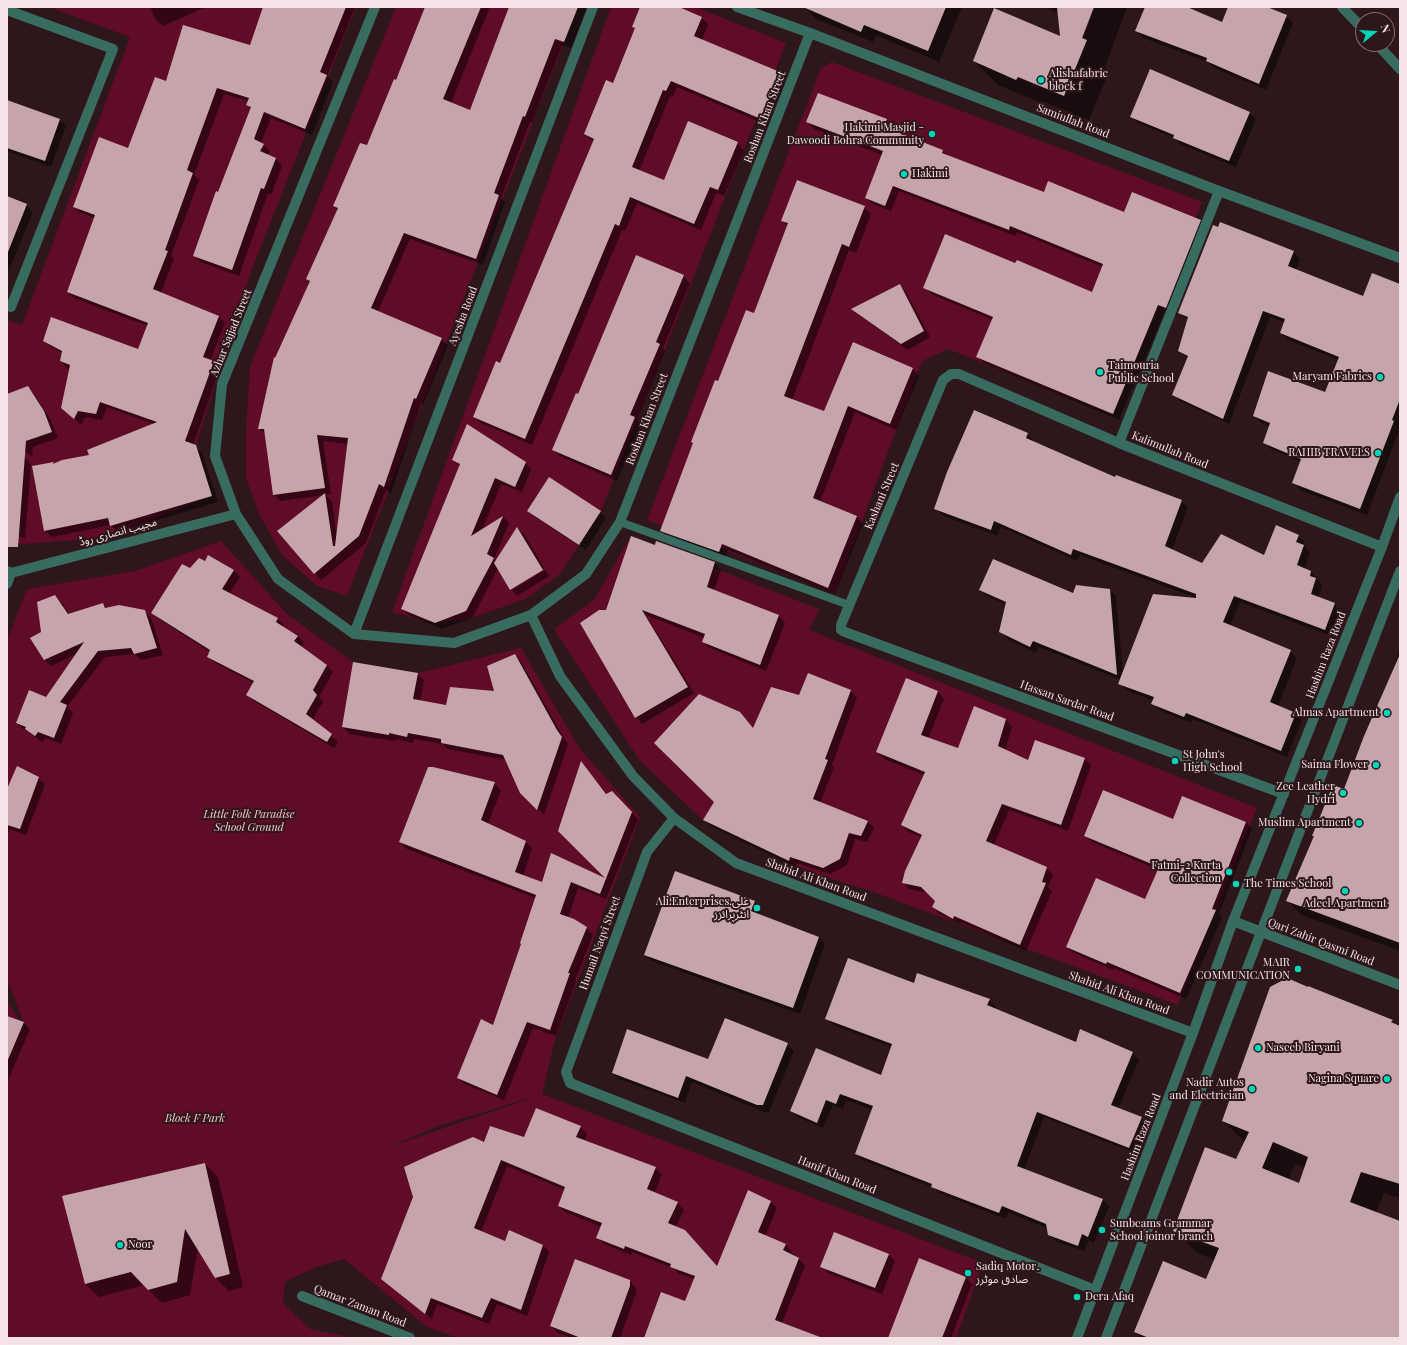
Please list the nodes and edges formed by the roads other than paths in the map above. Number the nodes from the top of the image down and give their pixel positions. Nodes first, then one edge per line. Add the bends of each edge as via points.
1 (375, 7) edge
2 (593, 7) edge
3 (737, 7) edge
4 (1342, 7) edge
5 (7, 10) edge
6 (1355, 21) edge
7 (810, 33) junction
8 (1384, 52) edge
9 (1400, 69) edge
10 (1219, 191) junction
11 (1400, 258) edge
12 (9, 306) edge
13 (951, 374) joint
14 (1119, 443) junction
15 (1400, 497) edge
16 (236, 514) junction
17 (620, 522) junction
18 (1382, 547) junction
19 (1400, 571) edge
20 (9, 572) edge
21 (7, 584) edge
22 (849, 606) junction
23 (531, 615) junction
24 (841, 630) joint
25 (354, 634) junction
26 (1284, 794) junction
27 (674, 818) junction
28 (1233, 921) junction
29 (1260, 932) junction
30 (1400, 985) edge
31 (1193, 1033) junction
32 (570, 1083) joint
33 (1095, 1290) junction
34 (302, 1296) dead end
35 (410, 1338) edge
36 (1078, 1338) edge
37 (1106, 1338) edge

1 - 16 street, Azhar Sajjad Street via 222,384 215,456
2 - 25 street, Ayesha Road
3 - 7 street, Samiullah Road
4 - 6 street
5 - 12 street via 113,49
7 - 10 street, Samiullah Road
7 - 17 street, Roshan Khan Street
8 - 9 street
10 - 11 street, Samiullah Road
10 - 14 street
13 - 14 street, Kalimullah Road via 959,374
13 - 22 street, Kashani Street via 943,380
14 - 18 street, Kalimullah Road
15 - 18 street, Hashim Raza Road
16 - 20 street, مجیب انصاری روڈ
16 - 25 street, Azhar Sajjad Street via 278,579
17 - 22 lane
17 - 23 street, Roshan Khan Street via 586,574
18 - 26 street, Hashim Raza Road
19 - 29 street
20 - 21 street
22 - 24 street, Kashani Street
23 - 25 street, Roshan Khan Street via 454,644
23 - 27 street, Shahid Ali Khan Road via 560,676 633,776
24 - 26 street, Hassan Sardar Road
26 - 28 street, Hashim Raza Road
27 - 31 street, Shahid Ali Khan Road via 736,863
27 - 32 street, Humail Naqvi Street via 647,852 566,1072
28 - 29 street, Qari Zahir Qasmi Road
28 - 31 street, Hashim Raza Road
29 - 30 street, Qari Zahir Qasmi Road
29 - 37 street
31 - 33 street, Hashim Raza Road
32 - 33 street, Hanif Khan Road
33 - 36 street, Hashim Raza Road
34 - 35 street, Qamar Zaman Road

